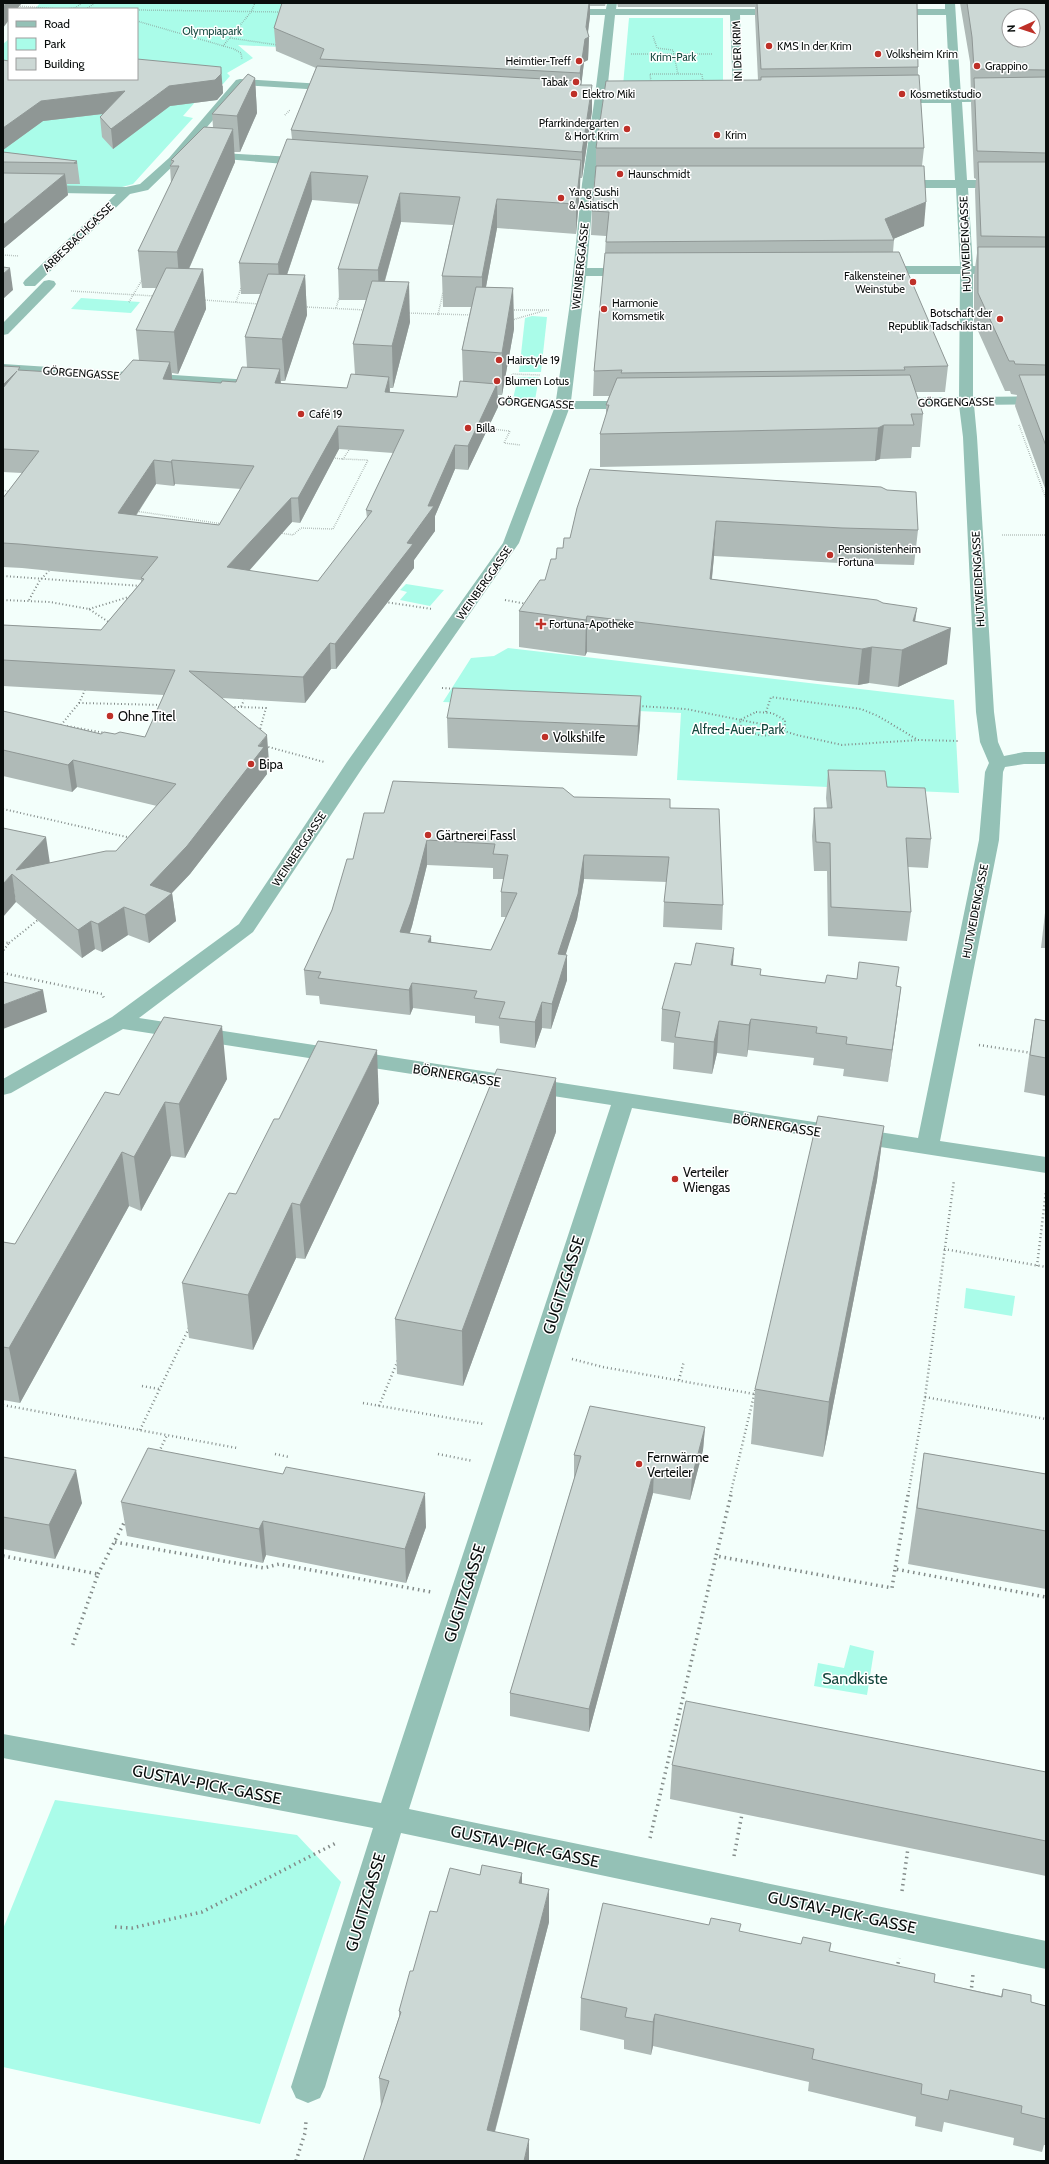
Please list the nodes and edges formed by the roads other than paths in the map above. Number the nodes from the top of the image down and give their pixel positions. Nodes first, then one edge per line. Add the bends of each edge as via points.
1 (612, 7) edge
2 (951, 8) edge
3 (548, 12) edge
4 (735, 12) junction
5 (799, 12) edge
6 (879, 12) edge
7 (352, 88) edge
8 (1046, 98) edge
9 (956, 99) junction
10 (884, 100) edge
11 (682, 102) edge
12 (180, 153) junction
13 (321, 163) edge
14 (884, 184) edge
15 (963, 184) junction
16 (986, 184) edge
17 (3, 188) edge
18 (126, 191) junction
19 (864, 270) edge
20 (967, 270) junction
21 (991, 270) edge
22 (580, 272) junction
23 (643, 272) edge
24 (30, 283) dead end
25 (46, 287) road end
26 (3, 331) edge
27 (3, 368) edge
28 (266, 385) edge
29 (452, 398) edge
30 (1046, 400) edge
31 (966, 402) junction
32 (872, 403) edge
33 (564, 405) junction
34 (651, 405) edge
35 (1046, 758) edge
36 (998, 763) junction
37 (120, 1022) junction
38 (3, 1088) edge
39 (623, 1101) junction
40 (928, 1148) junction
41 (1046, 1165) edge
42 (3, 1746) edge
43 (391, 1818) junction
44 (1046, 1955) edge
45 (308, 2086) road end

1 - 3 street
1 - 4 street
1 - 22 street, WEINBERGGASSE via 588,183
2 - 6 street
2 - 9 street, HUTWEIDENGASSE
4 - 5 street
4 - 11 street, IN DER KRIM via 738,94 744,99 760,101
7 - 12 street via 240,82
8 - 9 street
9 - 10 street
9 - 15 street, HUTWEIDENGASSE
12 - 13 street
12 - 18 street via 144,187
14 - 15 street
15 - 16 street
15 - 20 street, HUTWEIDENGASSE
17 - 18 street
18 - 24 street, ARBESBACHGASSE
19 - 20 street
20 - 21 street
20 - 31 street, HUTWEIDENGASSE
22 - 23 street
22 - 33 street, WEINBERGGASSE
25 - 26 street, ARBESBACHGASSE
27 - 28 street, GÖRGENGASSE
29 - 33 street, GÖRGENGASSE
30 - 31 street, GÖRGENGASSE
31 - 32 street, GÖRGENGASSE
31 - 36 street, HUTWEIDENGASSE via 985,712 989,742
33 - 34 street, GÖRGENGASSE
33 - 37 street, WEINBERGGASSE via 511,543 354,766 246,928
35 - 36 street via 1024,758
36 - 40 street, HUTWEIDENGASSE via 994,772 989,840
37 - 38 street, WEINBERGGASSE
37 - 39 street, BÖRNERGASSE
39 - 40 street, BÖRNERGASSE
39 - 43 street, GUGITZGASSE
40 - 41 street, BÖRNERGASSE
42 - 43 street, GUSTAV-PICK-GASSE
43 - 44 street, GUSTAV-PICK-GASSE
43 - 45 street, GUGITZGASSE

